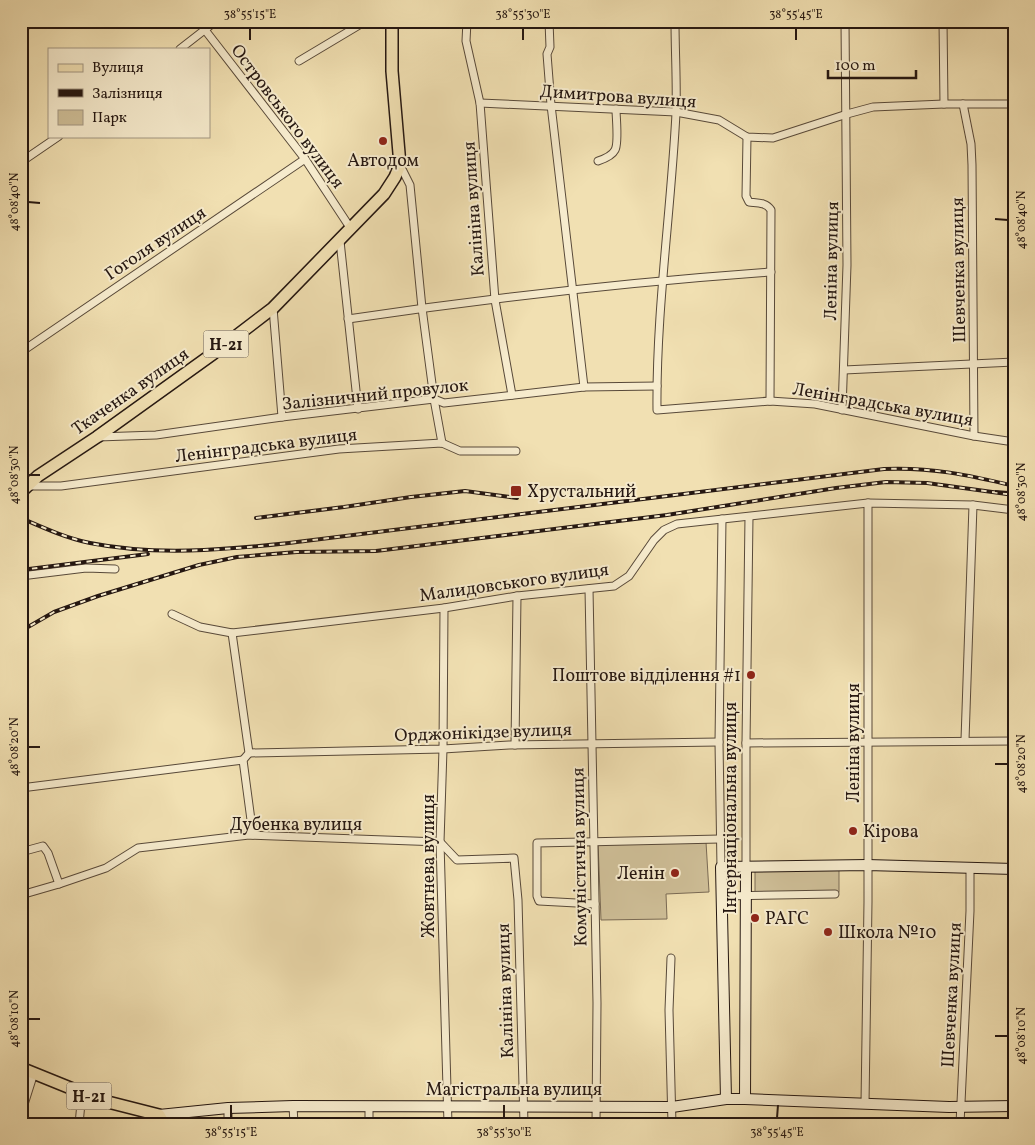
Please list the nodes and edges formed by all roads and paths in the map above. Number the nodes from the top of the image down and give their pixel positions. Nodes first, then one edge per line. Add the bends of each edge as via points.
1 (33, 21) edge
2 (204, 21) edge
3 (216, 21) edge
4 (366, 21) edge
5 (392, 21) edge
6 (467, 21) edge
7 (550, 21) edge
8 (675, 21) edge
9 (845, 21) edge
10 (942, 21) edge
11 (21, 30) edge
12 (205, 30) junction
13 (181, 48) edge
14 (299, 62) dead end
15 (480, 103) junction
16 (944, 104) junction
17 (963, 104) junction
18 (1014, 104) edge
19 (552, 105) junction
20 (616, 109) junction
21 (676, 112) junction
22 (847, 114) junction
23 (747, 137) junction
24 (56, 138) edge
25 (305, 159) junction
26 (21, 162) edge
27 (598, 162) dead end
28 (400, 165) junction
29 (351, 229) junction
30 (340, 241) junction
31 (771, 272) junction
32 (663, 280) junction
33 (572, 289) junction
34 (495, 300) junction
35 (273, 308) junction
36 (422, 308) junction
37 (348, 319) junction
38 (21, 352) edge
39 (1014, 362) edge
40 (974, 364) junction
41 (844, 370) junction
42 (657, 386) junction
43 (584, 387) junction
44 (512, 394) junction
45 (434, 399) junction
46 (770, 401) junction
47 (358, 409) junction
48 (842, 410) junction
49 (282, 417) junction
50 (974, 436) junction
51 (97, 437) junction
52 (1014, 442) edge
53 (442, 443) junction
54 (516, 451) dead end
55 (23, 486) edge
56 (868, 503) junction
57 (973, 505) junction
58 (1014, 510) edge
59 (749, 517) junction
60 (722, 520) junction
61 (114, 569) dead end
62 (21, 576) edge
63 (589, 589) junction
64 (516, 596) junction
65 (444, 608) junction
66 (172, 614) dead end
67 (232, 632) junction
68 (965, 740) junction
69 (1014, 741) edge
70 (719, 742) junction
71 (868, 742) junction
72 (591, 743) junction
73 (746, 744) junction
74 (515, 745) junction
75 (444, 749) junction
76 (249, 753) junction
77 (243, 760) junction
78 (21, 788) edge
79 (252, 835) junction
80 (720, 839) junction
81 (594, 840) junction
82 (440, 842) junction
83 (21, 852) edge
84 (867, 865) junction
85 (722, 867) junction
86 (746, 867) junction
87 (970, 868) junction
88 (1014, 869) edge
89 (59, 884) junction
90 (834, 894) dead end
91 (21, 895) edge
92 (722, 896) junction
93 (747, 896) junction
94 (595, 904) junction
95 (671, 958) dead end
96 (21, 1068) edge
97 (34, 1073) junction
98 (82, 1093) junction
99 (726, 1099) junction
100 (745, 1099) junction
101 (865, 1104) junction
102 (293, 1106) junction
103 (369, 1106) junction
104 (1014, 1106) edge
105 (448, 1107) junction
106 (524, 1107) junction
107 (596, 1107) junction
108 (672, 1107) junction
109 (960, 1107) junction
110 (228, 1108) junction
111 (21, 1114) edge
112 (162, 1120) edge
113 (79, 1124) edge
114 (228, 1124) edge
115 (294, 1124) edge
116 (369, 1124) edge
117 (448, 1124) edge
118 (524, 1124) edge
119 (596, 1124) edge
120 (672, 1124) edge
121 (960, 1124) edge

1 - 11 street
2 - 12 street
3 - 12 street
4 - 14 street
5 - 28 main road via 392,71
6 - 15 street, Калініна вулиця via 466,41
7 - 19 street via 548,54
8 - 21 street
9 - 22 street, Леніна вулиця
10 - 16 street
12 - 13 street
12 - 25 street, Островського вулиця
15 - 19 street, Димитрова вулиця
15 - 34 street, Калініна вулиця
16 - 17 street, Димитрова вулиця
16 - 22 street, Димитрова вулиця via 873,107
17 - 18 street, Димитрова вулиця
17 - 40 street, Шевченка вулиця via 972,165
19 - 20 street, Димитрова вулиця
19 - 33 street
20 - 21 street, Димитрова вулиця
20 - 27 street via 615,150
21 - 23 street, Димитрова вулиця via 719,120
21 - 32 street
22 - 23 street, Димитрова вулиця via 773,138
22 - 41 street, Леніна вулиця
23 - 31 street via 746,196 749,202 762,203 772,210
24 - 26 street
25 - 29 street, Островського вулиця
25 - 38 street, Гоголя вулиця
28 - 29 main road, Ткаченка вулиця / Н-21 via 384,194
28 - 36 street via 410,186
29 - 30 main road, Ткаченка вулиця / Н-21
30 - 35 main road, Ткаченка вулиця / Н-21
30 - 37 street
31 - 32 street
31 - 46 street
32 - 33 street
32 - 42 street
33 - 34 street
33 - 43 street
34 - 36 street
34 - 44 street, Калініна вулиця
35 - 49 street
35 - 51 main road, Ткаченка вулиця / Н-21
36 - 37 street
36 - 45 street
37 - 47 street
39 - 40 street
40 - 41 street
40 - 50 street, Шевченка вулиця
41 - 48 street, Леніна вулиця
42 - 43 street, Залізничний провулок
42 - 46 street, Ленінградська вулиця via 657,410
43 - 44 street, Залізничний провулок
44 - 45 street, Залізничний провулок via 444,403
45 - 47 street, Залізничний провулок
45 - 53 street
46 - 48 street, Ленінградська вулиця via 816,404
47 - 49 street, Залізничний провулок
48 - 50 street, Ленінградська вулиця
49 - 51 street, Залізничний провулок via 156,436
50 - 52 street, Ленінградська вулиця
51 - 55 main road, Ткаченка вулиця / Н-21
53 - 54 street, Ленінградська вулиця via 460,451
53 - 55 street, Ленінградська вулиця via 339,449 61,486
56 - 57 street, Малидовського вулиця
56 - 59 street, Малидовського вулиця
56 - 71 street, Леніна вулиця
57 - 58 street, Малидовського вулиця
57 - 68 street
59 - 60 street, Малидовського вулиця
59 - 73 street, Інтернаціональна вулиця
60 - 63 street, Малидовського вулиця via 677,524 664,530 629,576 614,586
60 - 70 street, Інтернаціональна вулиця
61 - 62 street via 86,568
63 - 64 street, Малидовського вулиця
63 - 72 street, Комуністична вулиця
64 - 65 street, Малидовського вулиця
64 - 74 street
65 - 67 street, Малидовського вулиця
65 - 75 street, Жовтнева вулиця
66 - 67 street, Малидовського вулиця via 200,627
67 - 76 street
68 - 69 street
68 - 71 street
70 - 72 street, Орджонікідзе вулиця
70 - 80 street, Інтернаціональна вулиця
71 - 73 street
71 - 84 street, Леніна вулиця
72 - 74 street, Орджонікідзе вулиця
72 - 81 street, Комуністична вулиця
73 - 86 street, Інтернаціональна вулиця
74 - 75 street, Орджонікідзе вулиця
75 - 76 street, Орджонікідзе вулиця
75 - 82 street, Жовтнева вулиця
76 - 77 street
77 - 78 street
77 - 79 street
79 - 82 street, Дубенка вулиця
79 - 89 street, Дубенка вулиця via 138,848 106,868
80 - 81 street
80 - 85 street, Інтернаціональна вулиця
81 - 94 street, Комуністична вулиця
81 - 94 street via 536,843 537,896 541,902
82 - 105 street, Жовтнева вулиця
82 - 106 street, Калініна вулиця via 457,860 514,858
83 - 89 street via 43,846
84 - 86 street
84 - 87 street
84 - 101 street, Леніна вулиця
85 - 86 street
85 - 92 street, Інтернаціональна вулиця
86 - 93 street, Інтернаціональна вулиця
87 - 88 street
87 - 109 street, Шевченка вулиця
89 - 91 street, Дубенка вулиця
90 - 93 street
92 - 93 street
92 - 99 street, Інтернаціональна вулиця
93 - 100 street, Інтернаціональна вулиця
94 - 107 street, Комуністична вулиця
95 - 108 street
96 - 97 main road, Магістральна вулиця / Н-21
97 - 98 main road, Магістральна вулиця / Н-21
97 - 111 street
98 - 112 main road, Магістральна вулиця / Н-21
98 - 113 street
99 - 100 street, Магістральна вулиця
99 - 108 street, Магістральна вулиця
100 - 101 street, Магістральна вулиця
101 - 109 street, Магістральна вулиця
102 - 103 street, Магістральна вулиця
102 - 110 street, Магістральна вулиця
102 - 115 street
103 - 105 street, Магістральна вулиця
103 - 116 street
104 - 109 street, Магістральна вулиця
105 - 106 street, Магістральна вулиця
105 - 117 street, Жовтнева вулиця
106 - 107 street, Магістральна вулиця
106 - 118 street, Калініна вулиця
107 - 108 street, Магістральна вулиця
107 - 119 street, Комуністична вулиця
108 - 120 street
109 - 121 street, Шевченка вулиця
110 - 112 street, Магістральна вулиця
110 - 114 street

